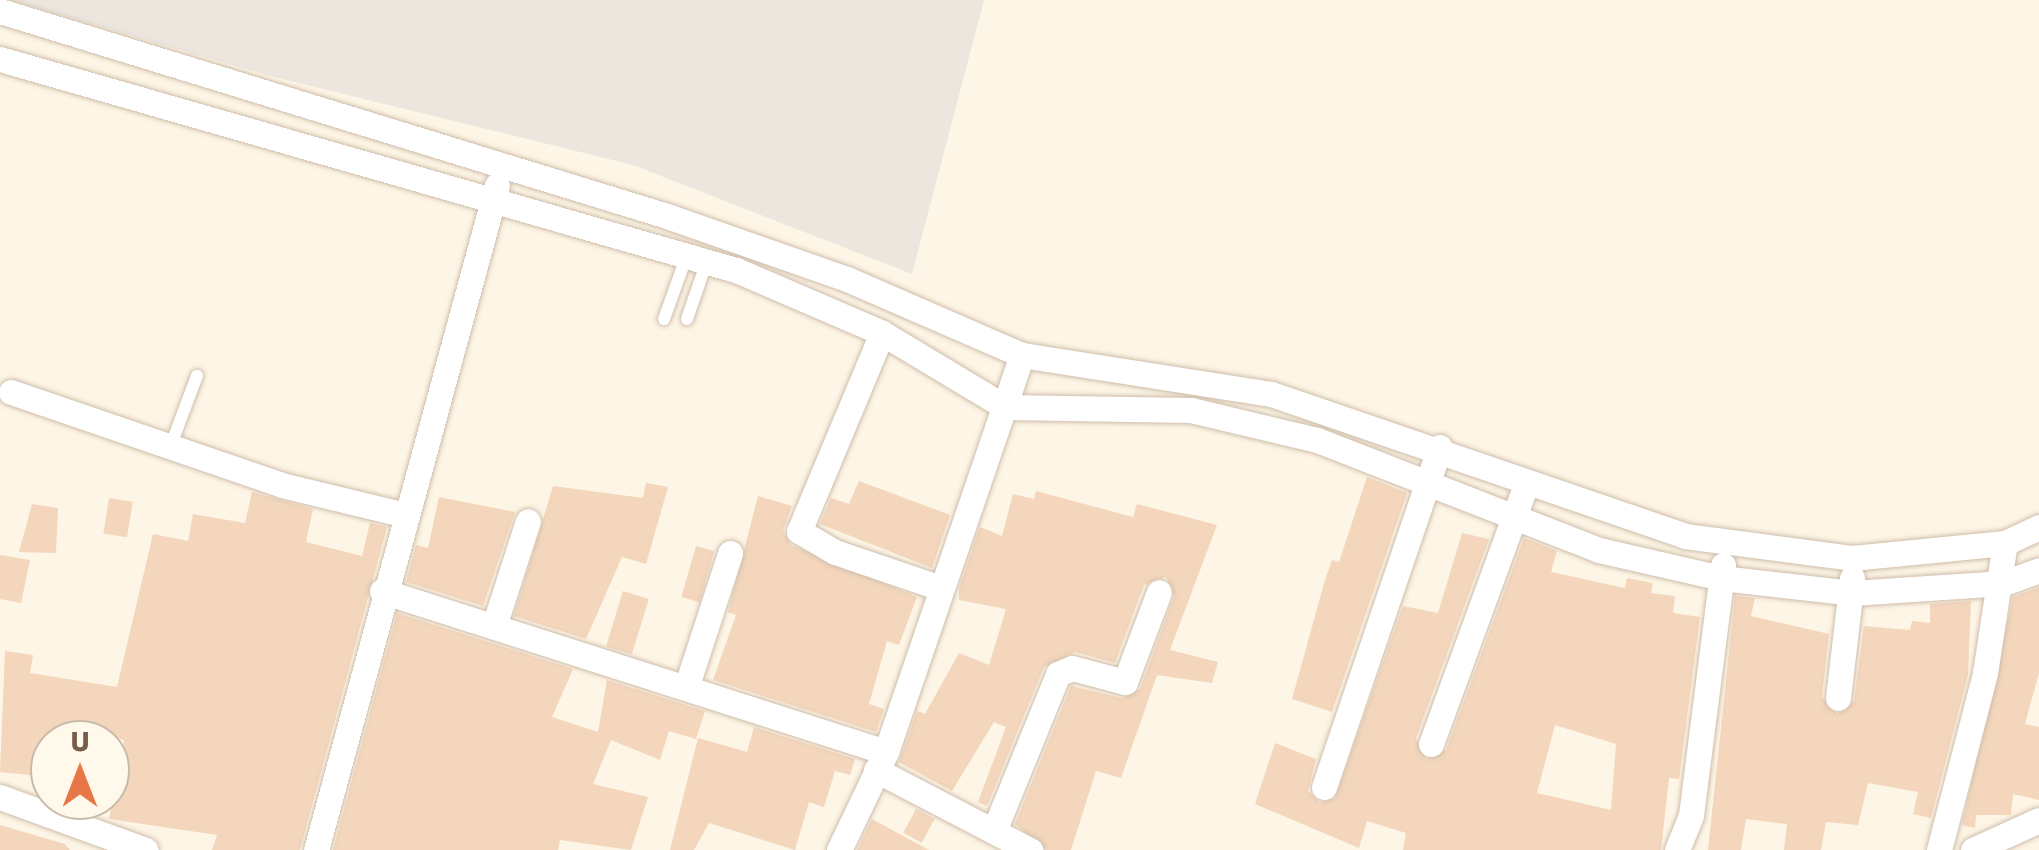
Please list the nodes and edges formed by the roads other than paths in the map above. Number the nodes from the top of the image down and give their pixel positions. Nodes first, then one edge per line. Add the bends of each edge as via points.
1 (0, 10) edge
2 (0, 59) edge
3 (498, 180) junction
4 (697, 258) junction
5 (664, 319) dead end
6 (686, 319) dead end
7 (882, 333) junction
8 (1019, 362) junction
9 (196, 376) dead end
10 (10, 392) dead end
11 (1007, 401) junction
12 (171, 445) junction
13 (1434, 465) junction
14 (1519, 502) junction
15 (406, 515) junction
16 (528, 520) dead end
17 (2039, 527) edge
18 (730, 554) dead end
19 (1724, 560) junction
20 (2004, 565) junction
21 (2039, 570) edge
22 (1852, 576) junction
23 (941, 588) junction
24 (382, 591) junction
25 (1159, 592) dead end
26 (494, 626) junction
27 (686, 688) junction
28 (1838, 698) dead end
29 (1431, 744) dead end
30 (881, 761) junction
31 (1324, 787) dead end
32 (0, 797) edge
33 (2039, 820) edge
34 (994, 831) junction
35 (146, 850) edge
36 (316, 850) edge
37 (839, 850) edge
38 (1030, 850) edge
39 (1678, 850) edge
40 (1939, 850) edge
41 (1974, 850) edge

1 - 3 street
2 - 3 street
3 - 4 street
3 - 8 street via 848,279
3 - 15 street
4 - 5 lane
4 - 6 lane
4 - 7 street via 806,295
7 - 11 street
7 - 23 street via 800,531 835,552
8 - 11 street
8 - 13 street via 1271,394
9 - 12 lane
10 - 12 street
11 - 13 street via 1191,410
11 - 23 street
12 - 15 street via 282,486
13 - 14 street
13 - 14 street
13 - 31 street
14 - 19 street
14 - 19 street
14 - 29 street
15 - 24 street
16 - 26 street
17 - 20 street
18 - 27 street
19 - 22 street
19 - 22 street
19 - 39 street via 1691,815
20 - 21 street
20 - 22 street
20 - 22 street
20 - 40 street
22 - 28 street
23 - 30 street
24 - 26 street
24 - 36 street
25 - 34 street via 1126,682 1072,668 1058,674
26 - 27 street
27 - 30 street
30 - 34 street
30 - 37 street
32 - 35 street
33 - 41 street
34 - 38 street

